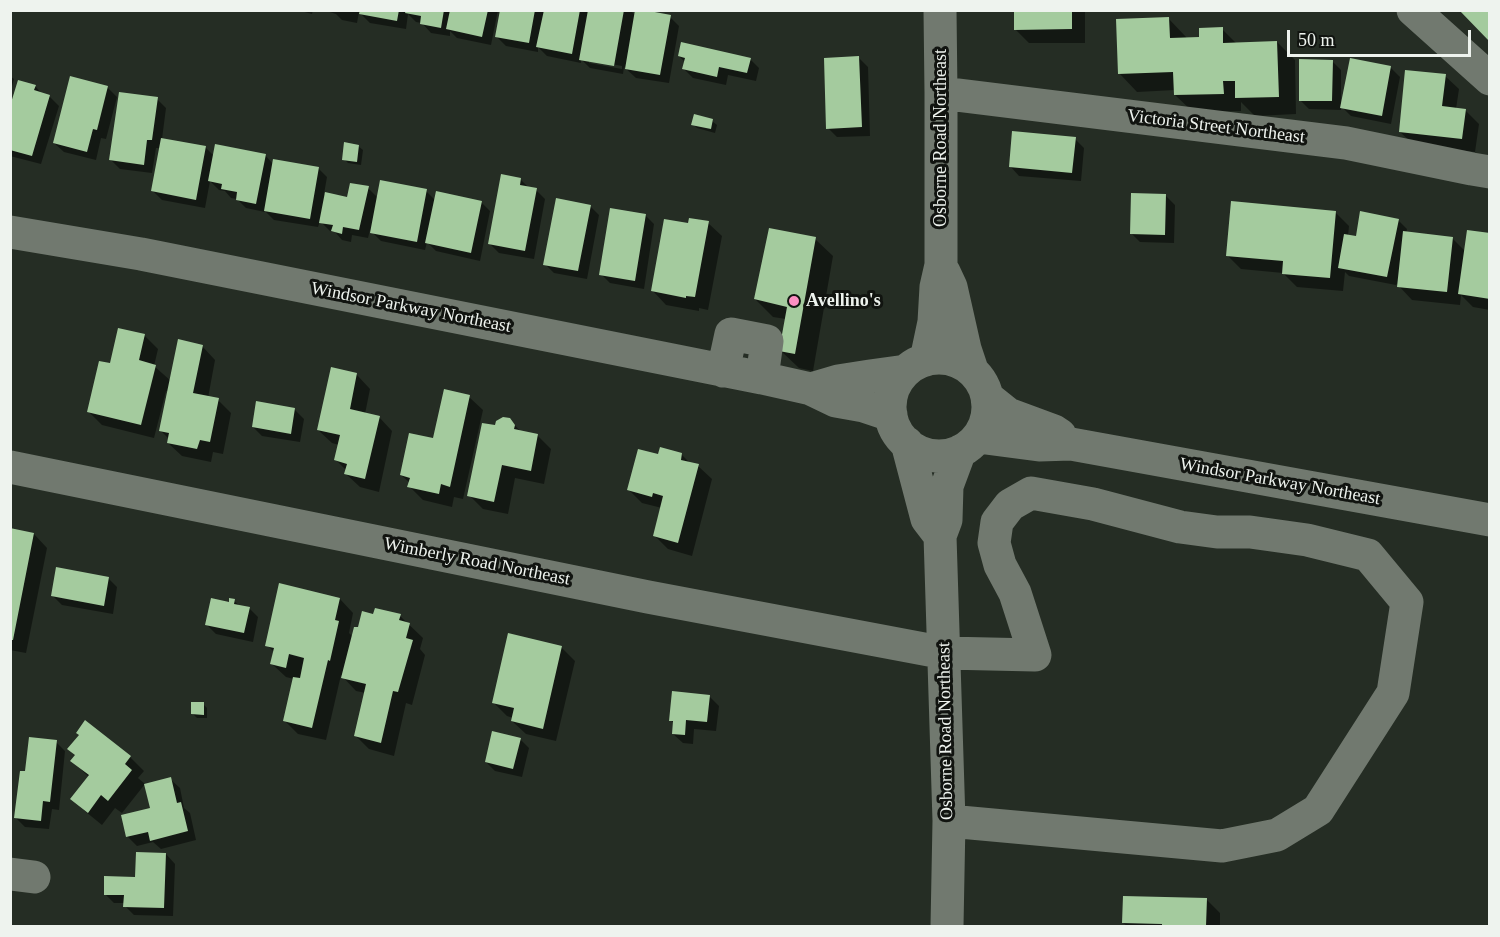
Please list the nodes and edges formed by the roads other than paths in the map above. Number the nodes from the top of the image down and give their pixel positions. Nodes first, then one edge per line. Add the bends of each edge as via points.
1 (1413, 10) edge
2 (931, 12) edge
3 (1490, 79) edge
4 (942, 93) junction
5 (1490, 172) edge
6 (10, 232) edge
7 (941, 265) junction
8 (916, 365) junction
9 (972, 370) junction
10 (812, 389) junction
11 (988, 398) junction
12 (899, 429) junction
13 (969, 444) junction
14 (1071, 444) junction
15 (10, 467) edge
16 (1490, 520) edge
17 (940, 536) junction
18 (945, 653) junction
19 (949, 821) junction
20 (947, 927) edge

1 - 3 street
2 - 4 street, Osborne Road Northeast
4 - 5 street, Victoria Street Northeast via 1346,142
4 - 7 street, Osborne Road Northeast
6 - 10 street, Windsor Parkway Northeast
7 - 8 street, Osborne Road Northeast via 934,322
7 - 9 street, Osborne Road Northeast via 951,287
8 - 9 street via 942,358
8 - 10 street, Windsor Parkway Northeast
8 - 12 street via 900,378 892,392 890,409
9 - 11 street via 983,383
10 - 12 street, Windsor Parkway Northeast via 836,401 864,406
11 - 13 street via 983,429
11 - 14 street, Windsor Parkway Northeast via 1008,414 1054,431
12 - 13 street via 914,449 928,455 945,456
12 - 17 street, Osborne Road Northeast via 927,519
13 - 14 street, Windsor Parkway Northeast
13 - 17 street, Osborne Road Northeast via 947,486 946,520
14 - 16 street, Windsor Parkway Northeast
15 - 18 street, Wimberly Road Northeast via 648,597
17 - 18 street, Osborne Road Northeast
18 - 19 street, Osborne Road Northeast
18 - 19 street, Wimberly Road Northeast via 1035,655 994,543 997,522 1010,505 1031,494 1093,504 1180,526 1307,540 1368,555 1407,602 1393,693 1318,810 1277,836 1222,846
19 - 20 street, Osborne Road Northeast

